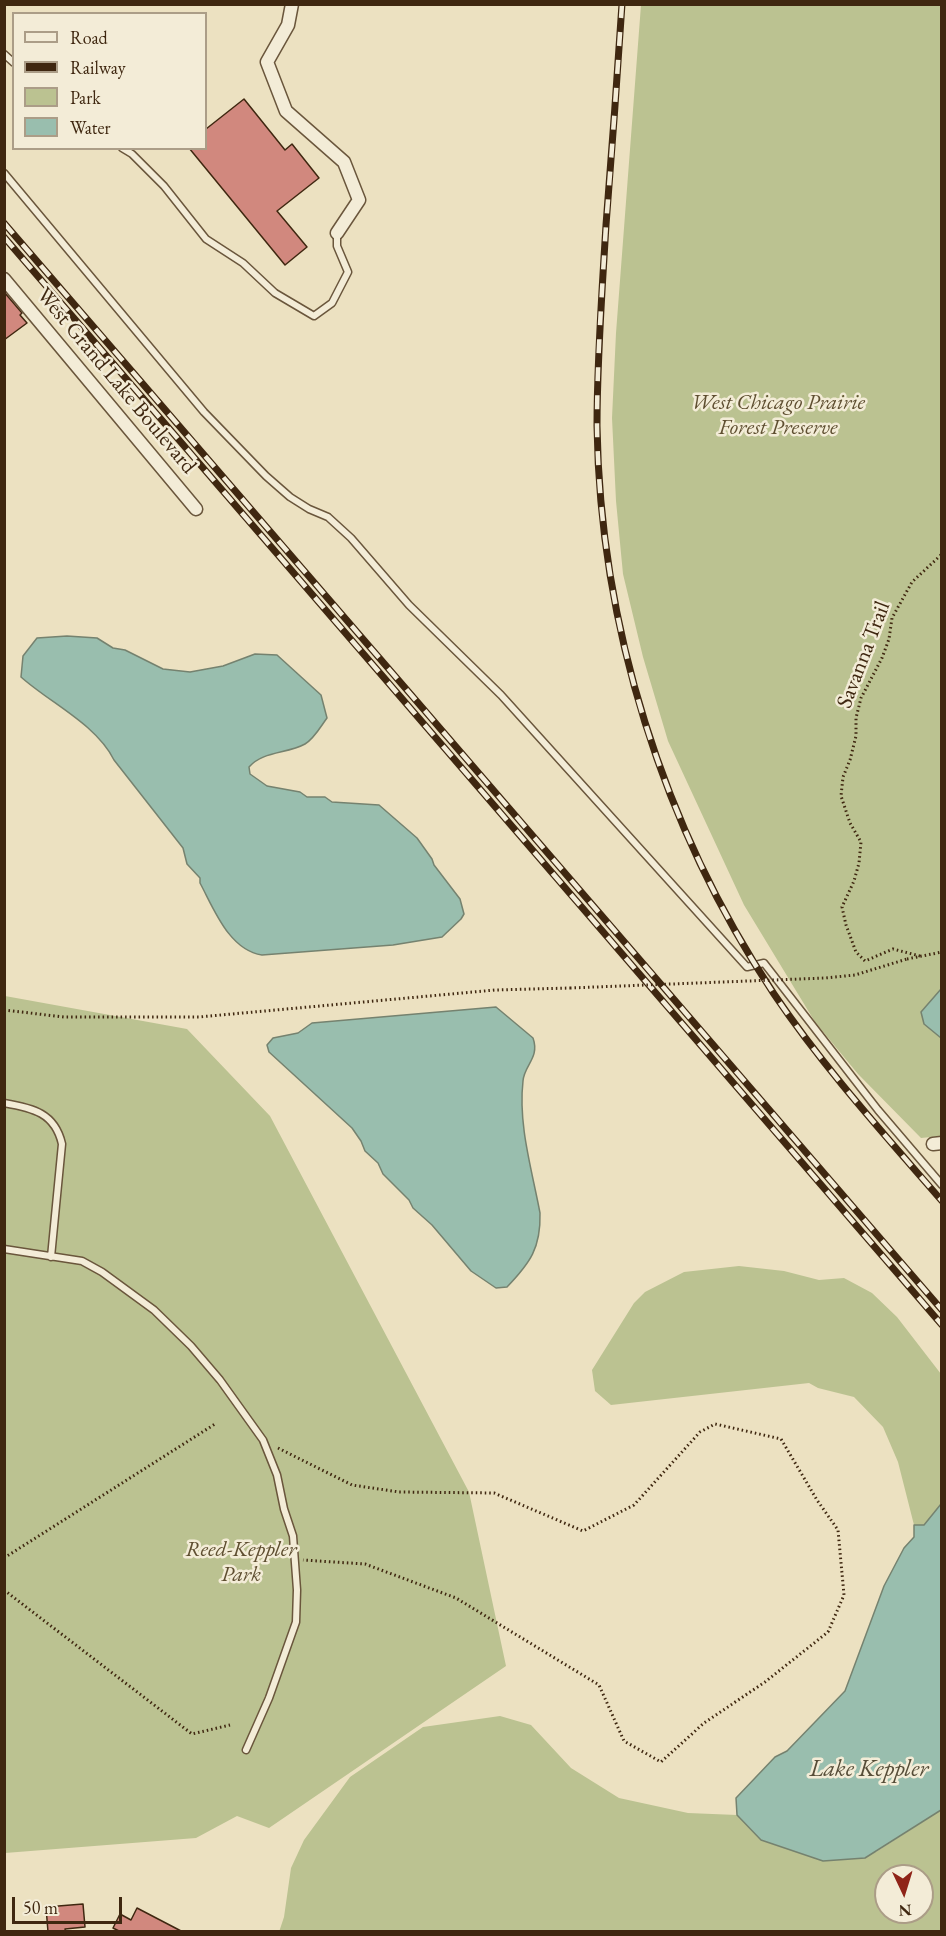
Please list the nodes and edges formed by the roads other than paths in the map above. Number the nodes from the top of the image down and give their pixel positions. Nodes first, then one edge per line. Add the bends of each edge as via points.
1 (292, 4) edge
2 (125, 150) edge
3 (4, 172) edge
4 (338, 233) joint
5 (4, 279) edge
6 (196, 509) dead end
7 (4, 1104) edge
8 (942, 1185) edge
9 (4, 1250) edge
10 (51, 1257) junction
11 (246, 1750) dead end

1 - 4 street via 288,25 267,62 286,111 344,162 359,200
2 - 4 lane via 164,186 206,239 243,263 275,293 314,315 332,303 348,272 337,246
3 - 8 lane via 204,412 290,497 328,518 351,538 409,605 501,695 747,967 764,963 878,1110
5 - 6 street, West Grand Lake Boulevard
7 - 10 lane via 38,1112 59,1131 62,1144
9 - 10 lane
10 - 11 lane via 92,1266 154,1310 220,1380 263,1440 277,1474 293,1536 296,1622

